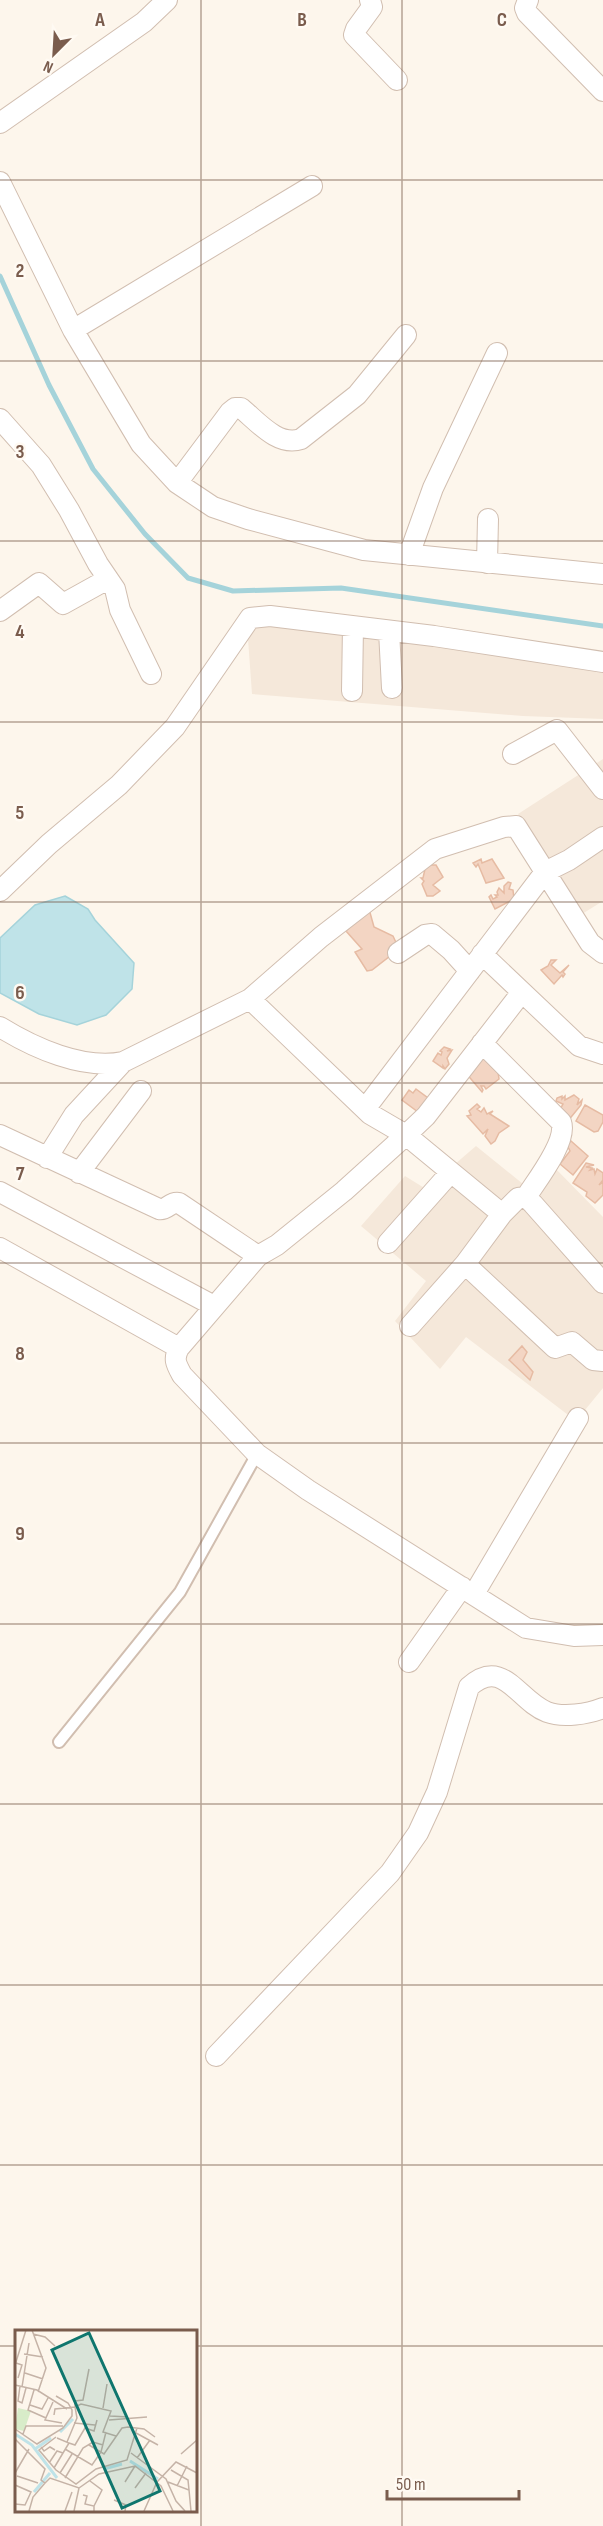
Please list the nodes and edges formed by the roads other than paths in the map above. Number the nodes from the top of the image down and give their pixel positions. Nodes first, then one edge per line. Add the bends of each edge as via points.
1 (167, 0) edge
2 (370, 0) edge
3 (528, 0) edge
4 (397, 80) dead end
5 (603, 91) edge
6 (0, 123) edge
7 (0, 182) edge
8 (312, 186) dead end
9 (73, 330) junction
10 (406, 334) dead end
11 (497, 353) dead end
12 (0, 419) edge
13 (177, 483) junction
14 (488, 519) dead end
15 (409, 555) junction
16 (487, 563) junction
17 (603, 574) edge
18 (108, 579) junction
19 (0, 611) edge
20 (353, 626) junction
21 (389, 631) junction
22 (603, 662) edge
23 (152, 674) dead end
24 (392, 688) dead end
25 (352, 691) dead end
26 (513, 754) dead end
27 (603, 789) edge
28 (603, 837) edge
29 (545, 872) junction
30 (0, 891) edge
31 (398, 953) dead end
32 (603, 953) edge
33 (482, 954) junction
34 (470, 971) junction
35 (522, 992) junction
36 (250, 999) junction
37 (0, 1027) edge
38 (482, 1043) junction
39 (603, 1054) edge
40 (123, 1062) junction
41 (141, 1090) dead end
42 (365, 1109) junction
43 (0, 1135) edge
44 (406, 1135) junction
45 (47, 1158) junction
46 (451, 1172) junction
47 (79, 1173) junction
48 (0, 1192) edge
49 (526, 1197) junction
50 (502, 1214) junction
51 (388, 1243) dead end
52 (0, 1248) edge
53 (258, 1256) junction
54 (465, 1264) junction
55 (603, 1283) edge
56 (214, 1306) junction
57 (410, 1326) dead end
58 (179, 1348) junction
59 (603, 1361) edge
60 (578, 1418) dead end
61 (257, 1454) junction
62 (468, 1591) junction
63 (603, 1635) edge
64 (409, 1662) dead end
65 (603, 1708) edge
66 (59, 1742) dead end
67 (216, 2056) dead end

1 - 6 street via 144,22
2 - 4 street via 372,7 354,35
3 - 5 street via 527,13
7 - 9 street
8 - 9 street
9 - 13 street via 141,444
10 - 13 street via 357,395 301,440 281,440 241,408 235,408
11 - 15 street via 433,488
12 - 18 street via 40,465
13 - 15 street via 213,507 248,519 364,550
14 - 16 street
15 - 16 street
16 - 17 street
18 - 19 street via 63,604 39,583
18 - 23 street
20 - 21 street
20 - 25 street
20 - 30 street via 270,616 250,618 175,727 119,785
21 - 22 street
21 - 24 street
26 - 27 street via 557,730
28 - 29 street
29 - 32 street via 590,944
29 - 33 street
29 - 36 street via 516,826 435,849 321,937
31 - 34 street via 432,934
33 - 34 street
33 - 35 street
34 - 42 street
35 - 38 street
35 - 39 street via 579,1046
36 - 40 street
36 - 42 street
37 - 40 street via 40,1050 90,1062
38 - 44 street via 426,1116
38 - 49 street via 564,1129
40 - 45 street via 74,1115
41 - 47 street
42 - 44 street
43 - 45 street
44 - 46 street
44 - 53 street via 344,1191
45 - 47 street
46 - 50 street
46 - 51 street
47 - 53 street via 159,1209 179,1203
48 - 56 street
49 - 50 street via 518,1198
49 - 55 street
50 - 54 street
52 - 58 street
53 - 56 street
54 - 57 street
54 - 59 street via 555,1348 572,1342 593,1360
56 - 58 street
58 - 61 street via 175,1362 182,1375
60 - 62 street
61 - 62 street
61 - 66 lane via 180,1592
62 - 63 street via 526,1628 574,1636
62 - 64 street
65 - 67 street via 565,1715 548,1712 495,1676 480,1677 468,1687 437,1792 412,1841 390,1873

